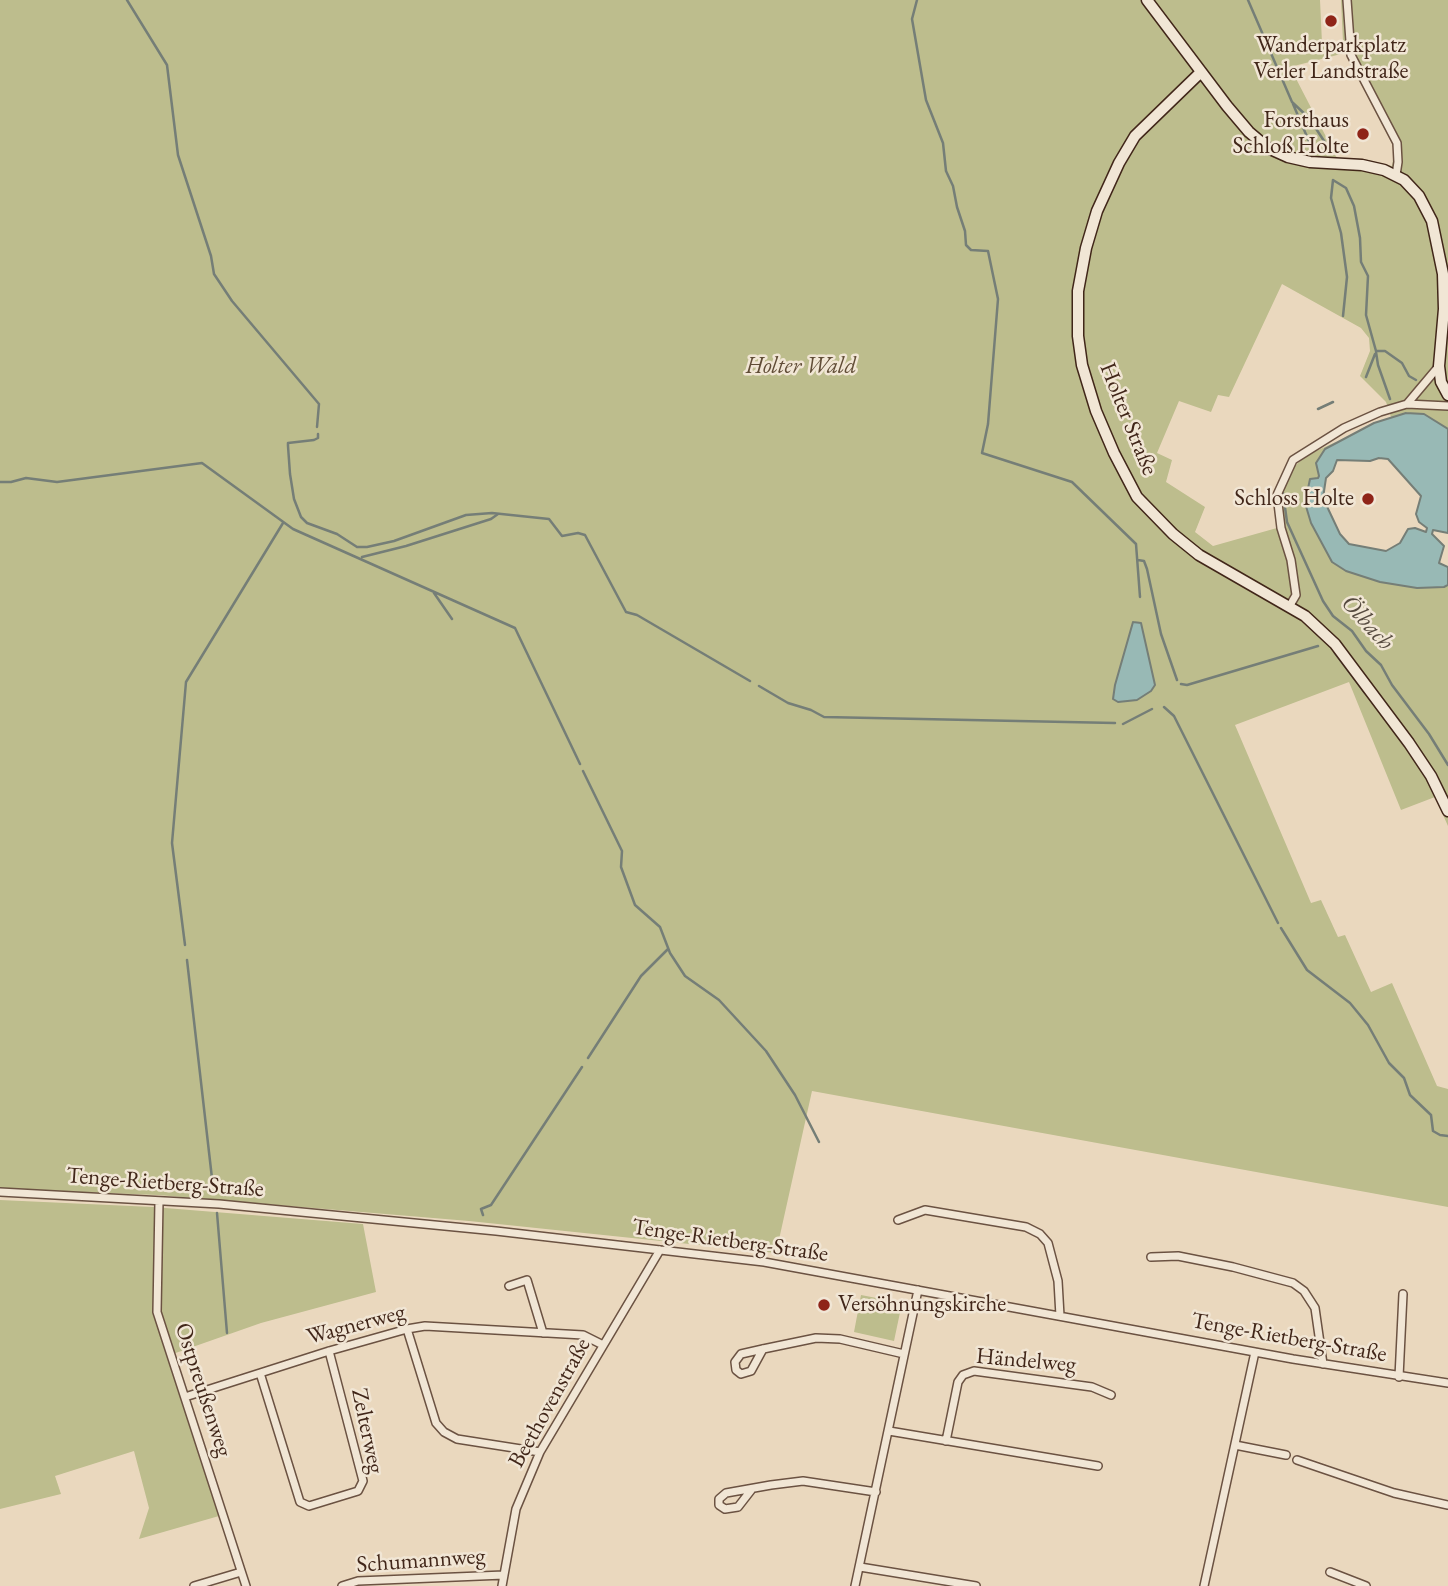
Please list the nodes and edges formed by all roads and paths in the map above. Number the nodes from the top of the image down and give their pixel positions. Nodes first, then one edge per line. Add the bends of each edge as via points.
1 (1147, 0) edge
2 (1347, 0) edge
3 (1201, 72) junction
4 (1396, 175) junction
5 (1446, 309) edge
6 (1439, 366) junction
7 (1448, 395) edge
8 (1408, 404) junction
9 (1448, 406) edge
10 (1289, 607) junction
11 (1448, 811) edge
12 (0, 1192) edge
13 (159, 1201) junction
14 (898, 1220) dead end
15 (660, 1250) junction
16 (1151, 1257) dead end
17 (509, 1286) dead end
18 (918, 1290) junction
19 (1403, 1294) dead end
20 (1060, 1316) junction
21 (407, 1329) junction
22 (543, 1333) junction
23 (603, 1345) junction
24 (762, 1349) dead end
25 (329, 1351) junction
26 (1255, 1352) junction
27 (904, 1354) junction
28 (1324, 1364) junction
29 (260, 1373) junction
30 (1398, 1377) junction
31 (1448, 1383) edge
32 (1111, 1395) dead end
33 (185, 1397) junction
34 (889, 1432) junction
35 (946, 1441) junction
36 (1235, 1445) junction
37 (540, 1452) junction
38 (1286, 1455) dead end
39 (1297, 1460) dead end
40 (1098, 1466) dead end
41 (751, 1489) dead end
42 (876, 1492) junction
43 (1448, 1505) edge
44 (860, 1567) junction
45 (241, 1572) junction
46 (1330, 1572) dead end
47 (504, 1575) junction
48 (194, 1586) edge
49 (246, 1586) edge
50 (342, 1586) edge
51 (502, 1586) edge
52 (856, 1586) edge
53 (976, 1586) edge
54 (1204, 1586) edge
55 (1366, 1586) edge

1 - 3 street
2 - 4 street via 1351,55 1397,143
3 - 4 street via 1249,132 1268,148 1311,162 1362,165
3 - 10 street, Holter Straße via 1135,136 1097,211 1078,291 1082,365 1114,453 1137,496 1199,555
4 - 5 street via 1419,196 1432,221
5 - 6 street
6 - 7 street
6 - 8 street
8 - 9 street
8 - 10 street via 1344,428 1293,460 1277,495 1296,595
10 - 11 street, Holter Straße via 1319,627 1344,653 1431,776
12 - 13 street, Tenge-Rietberg-Straße
13 - 15 street, Tenge-Rietberg-Straße
13 - 33 street, Ostpreußenweg via 158,1312
14 - 20 street via 925,1210 1026,1227 1040,1234 1048,1243 1058,1281
15 - 18 street, Tenge-Rietberg-Straße via 764,1262
15 - 23 street, Beethovenstraße
16 - 28 street via 1178,1256 1293,1283 1315,1308
17 - 22 street via 527,1280
18 - 20 street, Tenge-Rietberg-Straße
18 - 27 street
19 - 30 street
20 - 26 street, Tenge-Rietberg-Straße
21 - 22 street, Wagnerweg via 425,1326
21 - 25 street, Wagnerweg
21 - 37 street via 436,1423 444,1432 457,1439
22 - 23 street, Wagnerweg via 583,1335
23 - 37 street, Beethovenstraße
24 - 27 street via 816,1338
25 - 29 street, Wagnerweg
25 - 29 street, Zelterweg via 363,1481 358,1491 309,1506 300,1502
26 - 28 street, Tenge-Rietberg-Straße
26 - 36 street
27 - 34 street
28 - 30 street, Tenge-Rietberg-Straße
29 - 33 street, Wagnerweg
30 - 31 street, Tenge-Rietberg-Straße
32 - 35 street, Händelweg via 1092,1387 974,1371 958,1382
33 - 45 street, Ostpreußenweg
34 - 35 street
34 - 42 street
35 - 40 street
36 - 38 street
36 - 54 street
37 - 47 street, Beethovenstraße via 516,1509
39 - 43 street via 1394,1493
41 - 42 street via 803,1481
42 - 44 street
44 - 52 street
44 - 53 street
45 - 48 street
45 - 49 street, Ostpreußenweg
46 - 55 street
47 - 50 street, Schumannweg via 358,1581
47 - 51 street, Beethovenstraße

